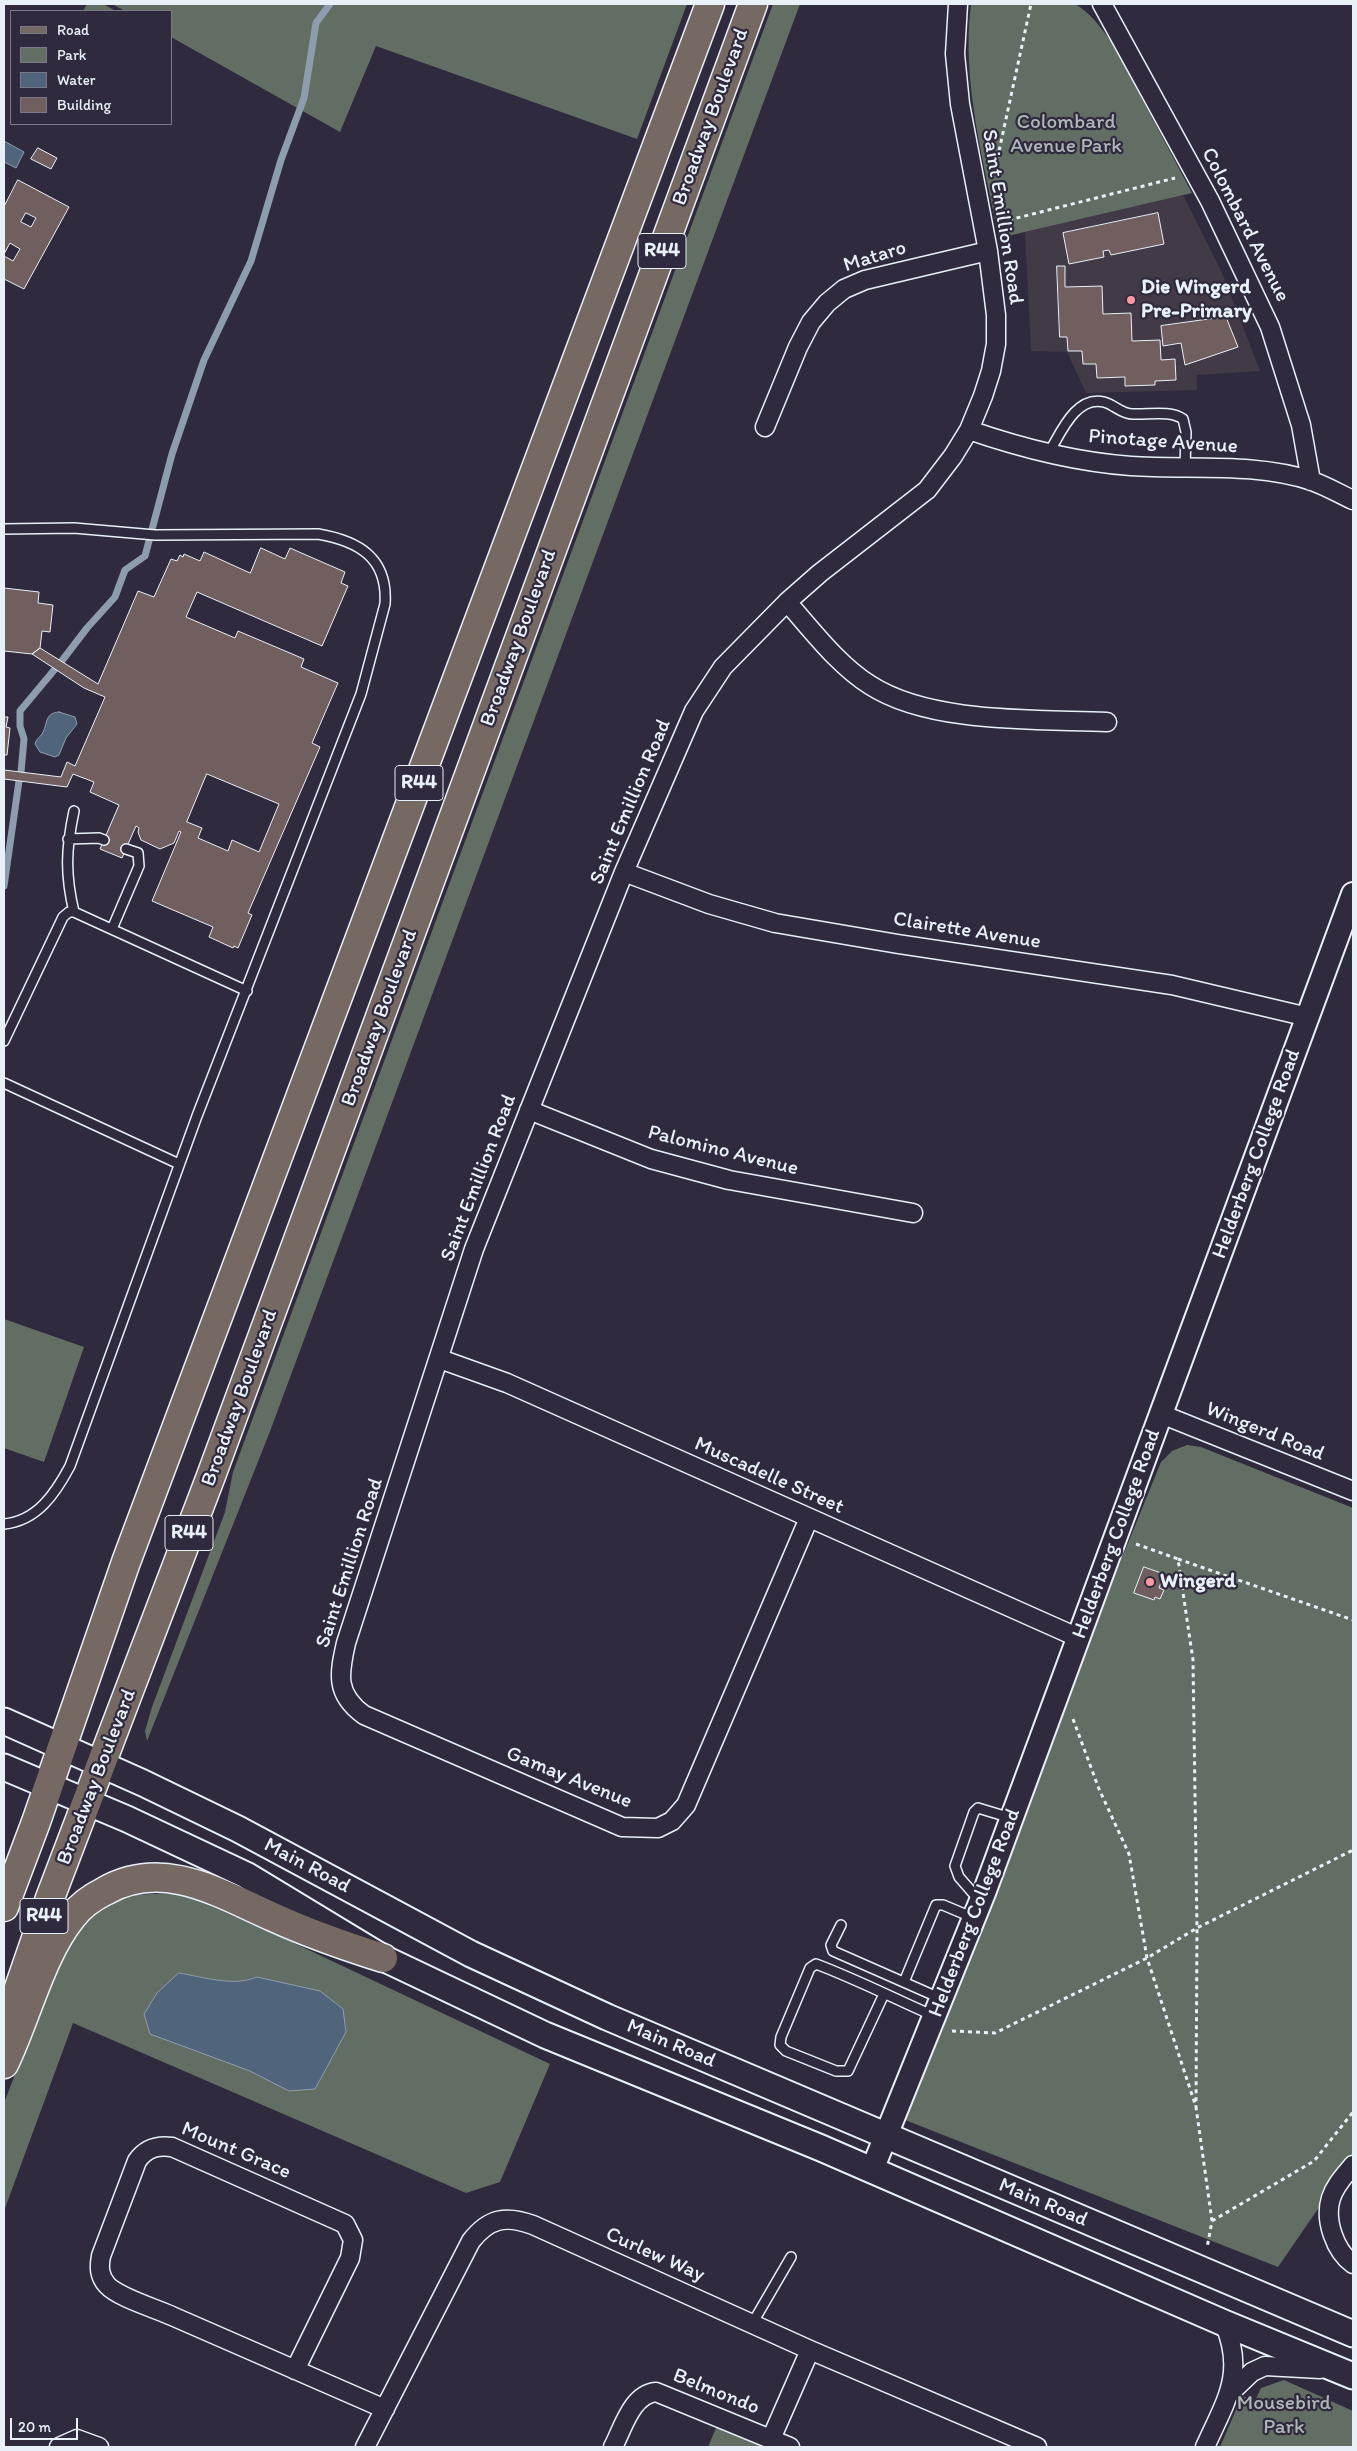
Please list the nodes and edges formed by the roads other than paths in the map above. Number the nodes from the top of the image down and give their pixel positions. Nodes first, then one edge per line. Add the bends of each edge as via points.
1 (710, 4) edge
2 (753, 4) edge
3 (958, 4) edge
4 (1102, 4) edge
5 (988, 251) junction
6 (766, 427) dead end
7 (969, 430) junction
8 (1048, 454) junction
9 (1186, 468) junction
10 (1311, 481) junction
11 (1353, 500) edge
12 (4, 529) edge
13 (787, 602) junction
14 (1107, 722) dead end
15 (74, 811) dead end
16 (68, 839) junction
17 (104, 840) dead end
18 (126, 849) dead end
19 (624, 872) junction
20 (1353, 894) edge
21 (74, 912) junction
22 (112, 928) junction
23 (247, 991) junction
24 (1308, 1017) junction
25 (4, 1041) edge
26 (4, 1083) edge
27 (529, 1110) junction
28 (179, 1164) junction
29 (913, 1213) dead end
30 (440, 1359) junction
31 (1161, 1414) junction
32 (1353, 1491) edge
33 (809, 1518) junction
34 (4, 1524) edge
35 (1079, 1638) junction
36 (344, 1695) joint
37 (4, 1721) edge
38 (62, 1747) junction
39 (101, 1764) junction
40 (4, 1767) edge
41 (49, 1786) junction
42 (87, 1802) junction
43 (1012, 1819) junction
44 (4, 1907) edge
45 (977, 1910) junction
46 (841, 1925) dead end
47 (383, 1958) junction
48 (904, 1982) junction
49 (884, 1994) junction
50 (935, 2015) junction
51 (4, 2031) edge
52 (4, 2064) edge
53 (886, 2137) junction
54 (1353, 2165) edge
55 (872, 2170) junction
56 (791, 2257) dead end
57 (1353, 2264) edge
58 (752, 2324) junction
59 (1224, 2324) junction
60 (1353, 2334) edge
61 (810, 2350) junction
62 (295, 2370) junction
63 (1347, 2374) edge
64 (1229, 2394) junction
65 (385, 2408) junction
66 (771, 2439) junction
67 (59, 2447) edge
68 (99, 2447) edge
69 (365, 2447) edge
70 (614, 2447) edge
71 (790, 2447) edge
72 (1037, 2447) edge
73 (1205, 2447) edge

1 - 38 main road, Broadway Boulevard / R44 via 126,1562
2 - 39 main road, Broadway Boulevard / R44 via 215,1466
3 - 5 street, Saint Emillion Road via 955,54 960,104
4 - 10 street, Colombard Avenue via 1194,173 1270,327 1300,425
5 - 6 street, Mataro via 865,280 844,289 811,322
5 - 7 street, Saint Emillion Road via 994,288 996,344 991,371
7 - 8 street, Pinotage Avenue
7 - 13 street, Saint Emillion Road via 927,490 820,572
8 - 9 street, Pinotage Avenue via 1130,466
8 - 9 lane via 1074,413 1085,404 1099,401 1126,414 1172,414 1183,419
9 - 10 street, Pinotage Avenue via 1237,469
10 - 11 street, Pinotage Avenue
12 - 23 lane via 74,528 155,535 318,534 341,538 363,550 376,562 383,575 385,604 361,694
13 - 14 street via 835,655 869,685 900,700 957,713
13 - 19 street, Saint Emillion Road via 723,666 694,711
15 - 16 lane
16 - 17 lane
16 - 21 lane via 67,863
18 - 22 lane via 138,853 139,866
19 - 24 street, Clairette Avenue via 708,904 775,923 1172,985
19 - 27 street, Saint Emillion Road
20 - 24 street, Helderberg College Road
21 - 22 lane
21 - 25 lane via 63,917
22 - 23 lane
23 - 28 lane
24 - 31 street, Helderberg College Road
26 - 28 lane
27 - 29 street, Palomino Avenue via 651,1159 729,1180
27 - 30 street, Saint Emillion Road via 474,1249
28 - 34 lane via 70,1466 40,1510
30 - 33 street, Muscadelle Street via 507,1383
30 - 36 street, Saint Emillion Road via 346,1642 341,1666
31 - 32 street, Wingerd Road
31 - 35 street, Helderberg College Road
33 - 35 street, Muscadelle Street
33 - 36 street, Gamay Avenue via 686,1805 672,1821 658,1828 622,1827 592,1815 364,1715
35 - 43 street, Helderberg College Road
37 - 38 main road, Main Road
38 - 39 main road, Main Road
38 - 41 main road, Broadway Boulevard / R44
39 - 42 main road, Broadway Boulevard / R44
39 - 53 main road, Main Road via 238,1829 471,1954 607,2017
40 - 41 main road, Main Road
41 - 42 main road, Main Road
41 - 44 main road, Broadway Boulevard / R44
42 - 47 main road, Main Road via 246,1875
42 - 51 main road, Broadway Boulevard / R44
43 - 45 street, Helderberg College Road
43 - 45 lane via 978,1808 974,1812 956,1869
45 - 48 lane via 936,1905
45 - 50 street, Helderberg College Road
46 - 48 lane via 831,1946 834,1951
47 - 52 main road via 335,1943 218,1891 182,1879 138,1878 115,1885 73,1915 45,1965
47 - 55 main road, Main Road via 545,2035
48 - 50 lane
49 - 49 lane via 848,2071 836,2072 786,2051 780,2045 812,1965
49 - 50 lane
50 - 53 street, Helderberg College Road
53 - 55 street, Helderberg College Road
53 - 60 main road, Main Road
54 - 57 street via 1335,2191 1329,2210 1337,2246
55 - 59 main road, Main Road
56 - 58 lane
58 - 61 street, Curlew Way
58 - 65 street, Curlew Way via 532,2225 508,2218 497,2219 483,2227 471,2240
59 - 63 main road, Main Road
59 - 64 street via 1235,2355
61 - 66 street, Belmondo
61 - 72 street, Curlew Way
62 - 62 street, Mount Grace via 107,2285 100,2271 101,2256 137,2161 145,2152 156,2146 172,2146 345,2224 352,2240 350,2258
62 - 65 street, Mount Grace
63 - 64 street via 1265,2366 1252,2372
64 - 73 street
65 - 69 street, Curlew Way
66 - 70 street, Belmondo via 656,2392 642,2396 636,2402
66 - 71 street, Belmondo
67 - 68 street via 77,2439

